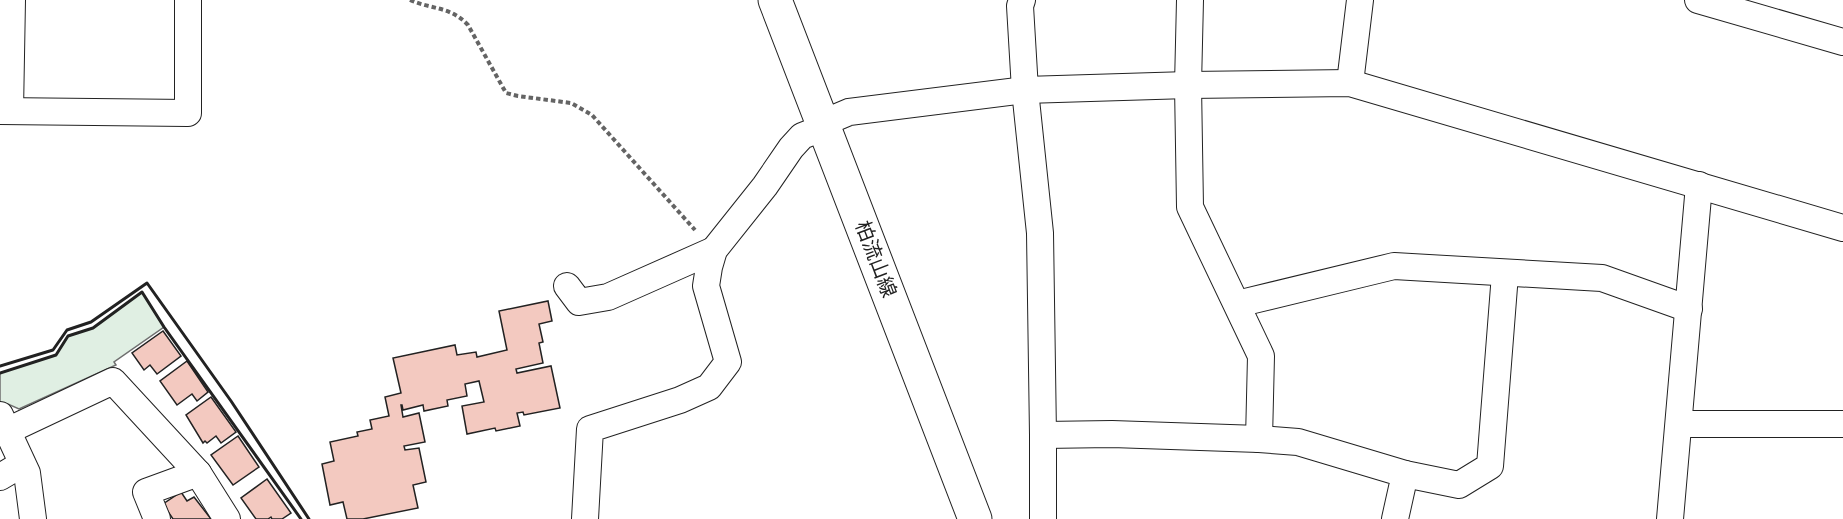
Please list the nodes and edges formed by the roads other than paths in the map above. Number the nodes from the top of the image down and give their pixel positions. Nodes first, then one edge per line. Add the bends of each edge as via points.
1 (12, 0) edge
2 (188, 0) edge
3 (775, 0) edge
4 (1022, 0) edge
5 (1190, 0) edge
6 (1360, 0) edge
7 (1698, 0) edge
8 (1843, 42) edge
9 (1350, 83) junction
10 (1188, 85) junction
11 (1025, 90) junction
12 (5, 111) edge
13 (824, 125) junction
14 (1699, 185) junction
15 (1843, 228) edge
16 (714, 250) junction
17 (1504, 274) junction
18 (567, 286) dead end
19 (1237, 304) junction
20 (1689, 309) junction
21 (3, 423) edge
22 (1679, 424) junction
23 (1843, 424) edge
24 (1043, 435) junction
25 (1259, 439) junction
26 (22, 464) junction
27 (198, 473) junction
28 (1405, 474) junction
29 (0, 477) edge
30 (33, 519) edge
31 (157, 519) edge
32 (227, 519) edge
33 (585, 519) edge
34 (975, 519) edge
35 (1042, 519) edge
36 (1395, 519) edge
37 (1670, 519) edge

1 - 12 street
2 - 12 street via 188,113
3 - 13 main road, 柏流山線
4 - 11 street
5 - 10 street
6 - 9 street
7 - 8 street
9 - 10 street
9 - 14 street
10 - 11 street
10 - 19 street via 1190,207
11 - 13 street via 849,112
11 - 24 street via 1040,233
13 - 16 street via 796,142
13 - 34 main road, 柏流山線
14 - 15 street
14 - 20 street
16 - 18 street via 608,297 579,302
16 - 33 street via 706,286 728,362 709,387 590,429
17 - 19 street via 1394,266
17 - 20 street via 1602,278
17 - 28 street via 1490,466 1460,485
19 - 25 street via 1261,356
20 - 22 street
21 - 26 street
21 - 27 street via 113,381
22 - 23 street
22 - 37 street
24 - 25 street
24 - 35 street
25 - 28 street via 1298,442
26 - 29 street
26 - 30 street via 27,473
27 - 31 street via 146,492
27 - 32 street
28 - 36 street

